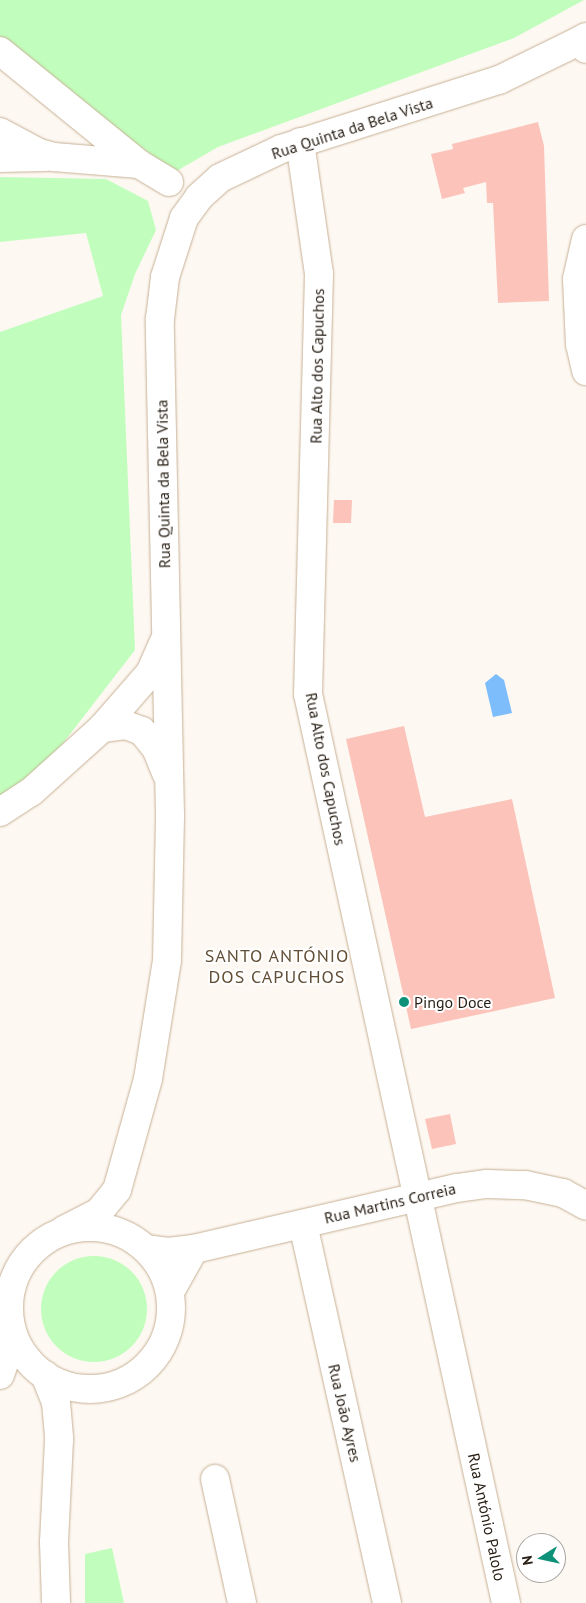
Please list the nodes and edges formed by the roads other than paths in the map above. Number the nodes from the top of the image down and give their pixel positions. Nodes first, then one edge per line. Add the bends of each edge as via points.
1 (584, 42) edge
2 (0, 51) edge
3 (0, 132) edge
4 (300, 142) junction
5 (54, 157) junction
6 (0, 158) edge
7 (139, 164) junction
8 (169, 182) junction
9 (206, 191) junction
10 (180, 227) junction
11 (586, 239) edge
12 (586, 371) edge
13 (166, 635) junction
14 (134, 689) junction
15 (168, 710) junction
16 (102, 728) junction
17 (142, 730) junction
18 (169, 783) junction
19 (0, 812) edge
20 (117, 1190) junction
21 (416, 1197) junction
22 (586, 1206) edge
23 (303, 1224) junction
24 (64, 1230) junction
25 (142, 1245) junction
26 (194, 1249) junction
27 (31, 1252) junction
28 (0, 1266) edge
29 (170, 1292) junction
30 (7, 1306) edge
31 (44, 1374) junction
32 (0, 1375) edge
33 (90, 1389) junction
34 (468, 1431) joint
35 (59, 1440) junction
36 (215, 1479) dead end
37 (56, 1603) edge
38 (242, 1603) edge
39 (387, 1603) edge
40 (506, 1603) edge

1 - 4 street, Rua Quinta da Bela Vista via 499,80
2 - 7 street
3 - 5 street
4 - 9 street, Rua Quinta da Bela Vista via 220,178
4 - 21 street, Rua Alto dos Capuchos via 319,274 308,694
5 - 6 street
5 - 7 street
7 - 8 street
8 - 9 street
8 - 10 street
9 - 10 street, Rua Quinta da Bela Vista
10 - 13 street, Rua Quinta da Bela Vista via 165,277 160,319
11 - 12 street via 577,279 580,344
13 - 14 street via 160,657
13 - 15 street, Rua Quinta da Bela Vista
14 - 15 street via 160,697
14 - 16 street
15 - 17 street via 153,725
15 - 18 street, Rua Quinta da Bela Vista
16 - 17 street via 126,725
16 - 19 street via 31,792
17 - 18 street via 156,748
18 - 20 street, Rua Quinta da Bela Vista via 171,889 162,1003 146,1087
20 - 24 street via 99,1212
20 - 25 street via 123,1217
21 - 22 street, Rua Martins Correia via 487,1184 525,1186 563,1193
21 - 23 street, Rua Martins Correia
21 - 34 street, Rua Alto dos Capuchos
23 - 26 street, Rua Martins Correia
23 - 39 street, Rua João Ayres
24 - 25 street via 81,1227 111,1229
24 - 27 street
25 - 26 street, Rua Martins Correia via 168,1252
25 - 29 street via 166,1279
26 - 29 street
27 - 28 street
27 - 30 street via 16,1276
29 - 33 street via 168,1329 158,1352 118,1384
30 - 31 street via 15,1338 34,1366
30 - 32 street via 11,1343
31 - 32 street via 21,1372
31 - 33 street via 68,1386
31 - 35 street via 56,1402
33 - 35 street via 75,1407
34 - 40 street, Rua António Palolo
35 - 37 street via 54,1542
36 - 38 street

